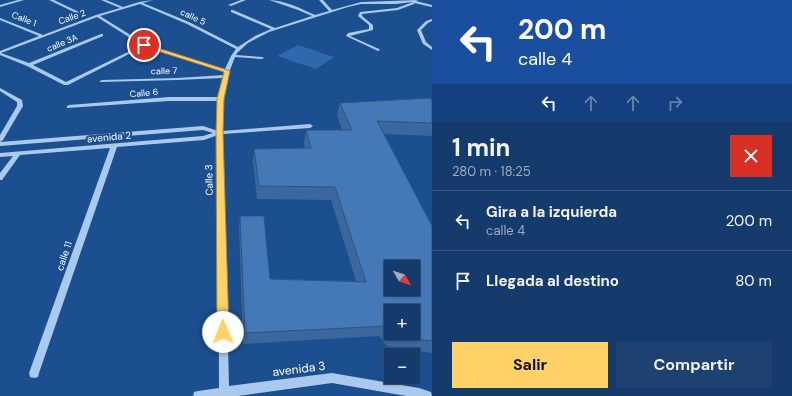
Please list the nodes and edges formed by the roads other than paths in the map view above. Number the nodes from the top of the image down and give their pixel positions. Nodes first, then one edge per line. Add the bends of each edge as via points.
1 (22, 0) edge
2 (50, 0) edge
3 (103, 0) edge
4 (151, 0) edge
5 (244, 0) edge
6 (271, 0) edge
7 (321, 0) edge
8 (355, 0) edge
9 (414, 1) edge
10 (139, 3) junction
11 (230, 5) dead end
12 (0, 6) edge
13 (432, 6) edge
14 (122, 8) junction
15 (330, 9) junction
16 (232, 11) dead end
17 (79, 13) dead end
18 (97, 16) junction
19 (314, 16) junction
20 (0, 19) edge
21 (432, 20) edge
22 (275, 29) junction
23 (102, 35) dead end
24 (42, 36) junction
25 (238, 49) junction
26 (432, 49) edge
27 (378, 50) dead end
28 (131, 52) dead end
29 (0, 53) edge
30 (234, 56) junction
31 (262, 58) dead end
32 (29, 65) junction
33 (226, 73) junction
34 (102, 81) dead end
35 (0, 90) edge
36 (220, 99) junction
37 (69, 107) dead end
38 (310, 126) dead end
39 (220, 133) junction
40 (0, 140) edge
41 (0, 144) edge
42 (114, 146) junction
43 (18, 154) junction
44 (0, 155) edge
45 (0, 178) edge
46 (34, 373) dead end
47 (224, 394) edge
48 (198, 396) edge
49 (427, 396) edge

1 - 12 street, Calle 1
2 - 17 street, Calle 2
3 - 14 street
4 - 10 street, Calle 2
5 - 11 street
6 - 19 street
7 - 15 street
8 - 15 street
9 - 13 street
9 - 15 street via 361,3
9 - 27 street via 398,9 360,14 371,25 371,30 348,36
10 - 14 street, Calle 2
10 - 25 street, calle 5 via 188,23
14 - 18 street, Calle 2
15 - 19 street, Calle 3
16 - 22 street
18 - 24 street, Calle 2
18 - 33 street via 144,45
19 - 22 street, Calle 3
20 - 24 street, Calle 1
21 - 26 street via 420,30 424,43
22 - 25 street, Calle 3
23 - 32 street, calle 3A
24 - 29 street, Calle 2
25 - 30 street, Calle 3
28 - 32 street via 66,84
29 - 32 street
30 - 31 street
30 - 33 street, Calle 3
33 - 34 street, calle 7 via 177,79
33 - 36 street, Calle 3
35 - 40 street via 20,101 20,106
36 - 37 street, Calle 6 via 170,99
36 - 39 street, Calle 3
38 - 39 street
39 - 41 street via 203,128
39 - 42 street, avenida 2 via 204,138
39 - 47 street, Calle 3
42 - 43 street, avenida 2
42 - 46 street, calle 11
43 - 44 street, avenida 2
43 - 45 street
47 - 48 street, avenida 3
47 - 49 street, avenida 3 via 332,378

